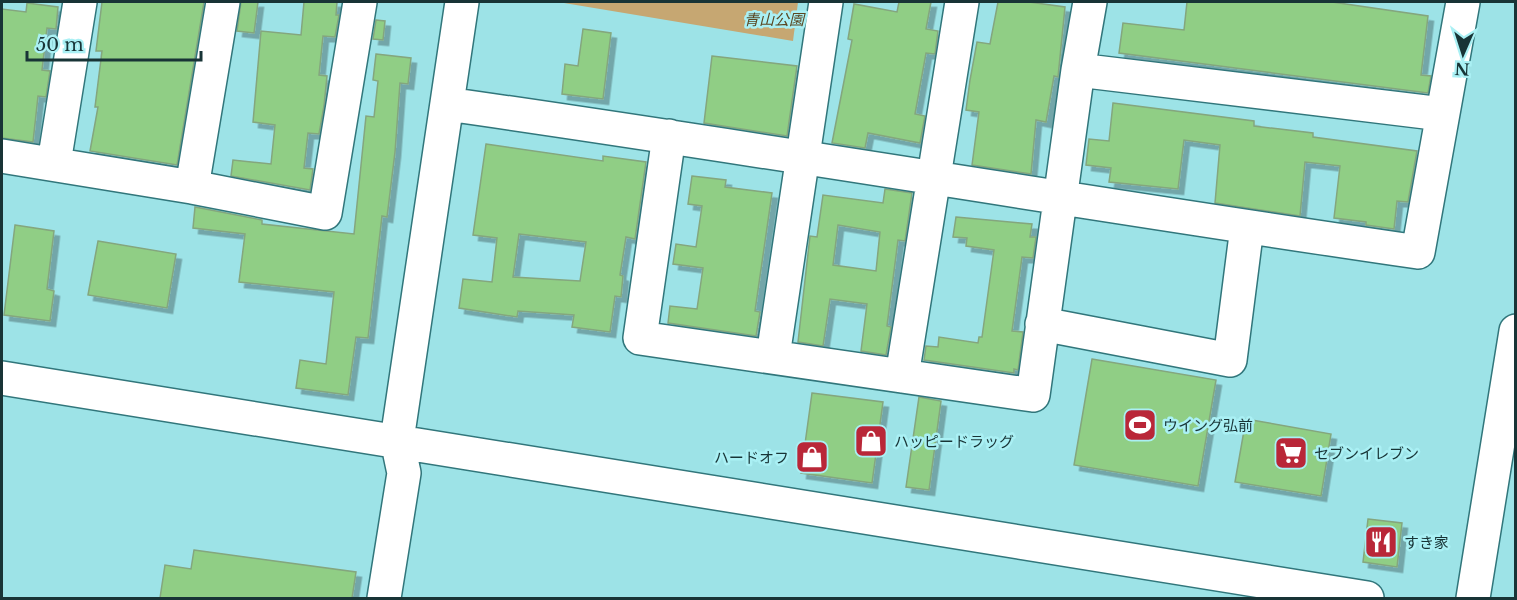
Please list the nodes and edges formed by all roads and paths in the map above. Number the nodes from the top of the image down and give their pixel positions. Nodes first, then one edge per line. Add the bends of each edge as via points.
1 (80, 2) edge
2 (223, 2) edge
3 (360, 2) edge
4 (462, 2) edge
5 (826, 2) edge
6 (962, 2) edge
7 (1090, 2) edge
8 (1463, 2) edge
9 (1078, 70) junction
10 (447, 104) junction
11 (1442, 114) junction
12 (669, 136) junction
13 (2, 156) edge
14 (801, 157) junction
15 (54, 163) junction
16 (934, 176) junction
17 (192, 187) junction
18 (1061, 199) junction
19 (1246, 227) junction
20 (1042, 324) junction
21 (1515, 331) edge
22 (773, 356) junction
23 (902, 376) junction
24 (2, 378) edge
25 (397, 440) junction
26 (384, 598) edge
27 (1367, 598) edge
28 (1473, 598) edge

1 - 15 street
2 - 17 street
3 - 17 street via 325,213
4 - 10 street
5 - 14 street
6 - 16 street
7 - 9 street
8 - 11 street
9 - 11 street
9 - 18 street
10 - 12 street
10 - 25 street
11 - 19 street via 1418,252
12 - 14 street
12 - 22 street via 640,338
13 - 15 street
14 - 16 street
14 - 22 street
15 - 17 street
16 - 18 street
16 - 23 street
18 - 19 street
18 - 20 street
19 - 20 street via 1230,360
20 - 23 street via 1033,394
21 - 28 street
22 - 23 street
24 - 25 street
25 - 26 street via 404,473
25 - 27 street

